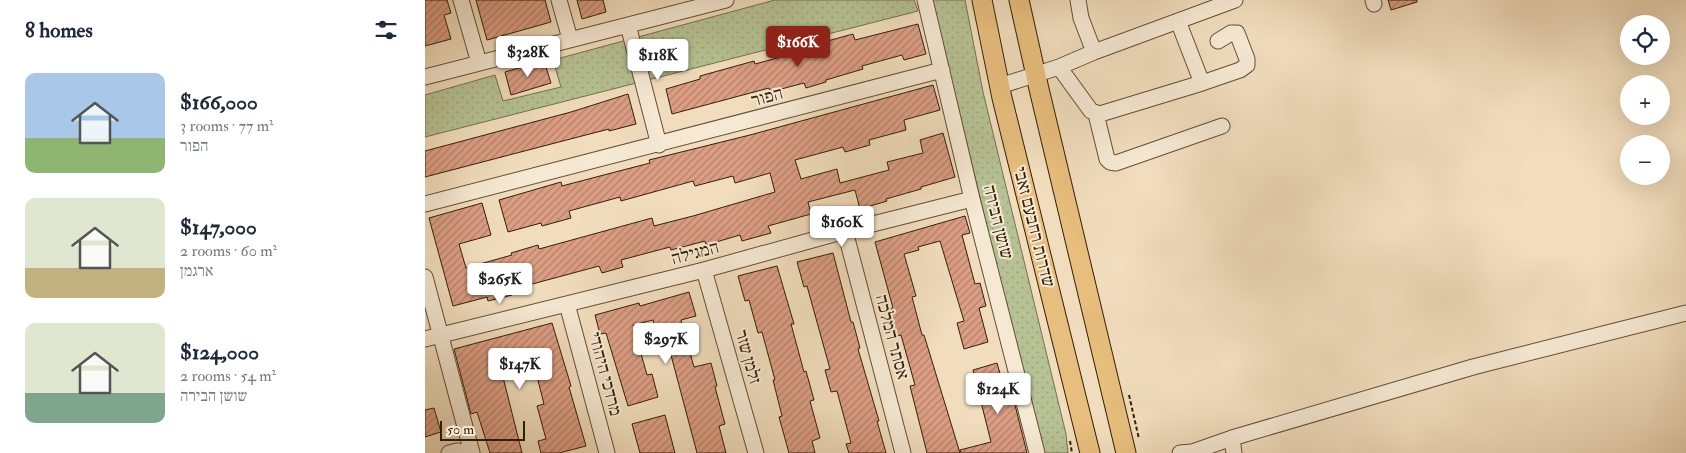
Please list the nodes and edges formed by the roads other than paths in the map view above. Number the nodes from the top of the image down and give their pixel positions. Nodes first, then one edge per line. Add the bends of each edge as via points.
1 (461, 0) edge
2 (559, 0) edge
3 (726, 0) edge
4 (925, 0) edge
5 (982, 0) edge
6 (1019, 0) edge
7 (1079, 0) edge
8 (1235, 0) edge
9 (672, 7) edge
10 (1178, 21) junction
11 (629, 25) junction
12 (570, 39) junction
13 (1218, 41) dead end
14 (1094, 52) junction
15 (479, 63) junction
16 (1059, 67) junction
17 (942, 70) junction
18 (1036, 74) junction
19 (425, 77) edge
20 (1202, 82) junction
21 (1000, 86) junction
22 (1096, 114) junction
23 (1222, 126) dead end
24 (659, 144) junction
25 (972, 199) junction
26 (425, 204) edge
27 (845, 231) junction
28 (704, 270) junction
29 (425, 278) edge
30 (567, 304) junction
31 (1686, 313) edge
32 (440, 335) junction
33 (425, 338) edge
34 (1084, 428) junction
35 (1228, 444) edge
36 (449, 453) edge
37 (468, 453) edge
38 (473, 453) edge
39 (607, 453) edge
40 (756, 453) edge
41 (903, 453) edge
42 (1037, 453) edge
43 (1079, 453) edge
44 (1091, 453) edge
45 (1126, 453) edge
46 (1187, 453) edge

1 - 15 street
2 - 12 street
3 - 9 street
4 - 17 street, שושן הבירה
5 - 21 main road, שדרות רחבעם זאבי
6 - 18 main road, שדרות רחבעם זאבי
7 - 14 street via 1081,18
8 - 10 street
9 - 11 street
10 - 14 street
10 - 20 street
11 - 12 street
11 - 24 street
12 - 15 street
13 - 20 street via 1237,33 1247,65
14 - 16 street
15 - 19 street
16 - 18 street
16 - 22 street
17 - 24 street, הפור
17 - 25 street, שושן הבירה
18 - 21 street
18 - 45 main road, שדרות רחבעם זאבי
20 - 22 street
21 - 34 main road, שדרות רחבעם זאבי
22 - 23 street via 1107,160 1116,163
24 - 26 street, הפור
25 - 27 street, המגילה
25 - 42 street, שושן הבירה
27 - 28 street, המגילה
27 - 41 street, אסתר המלכה
28 - 30 street, המגילה
28 - 40 street, זלמן שזר
29 - 32 street
30 - 32 street, המגילה
30 - 39 street, מרדכי היהודי
31 - 35 street via 1473,367
32 - 33 street, המגילה
32 - 38 street
34 - 43 main road
34 - 44 main road, שדרות רחבעם זאבי
35 - 46 street
36 - 37 street

